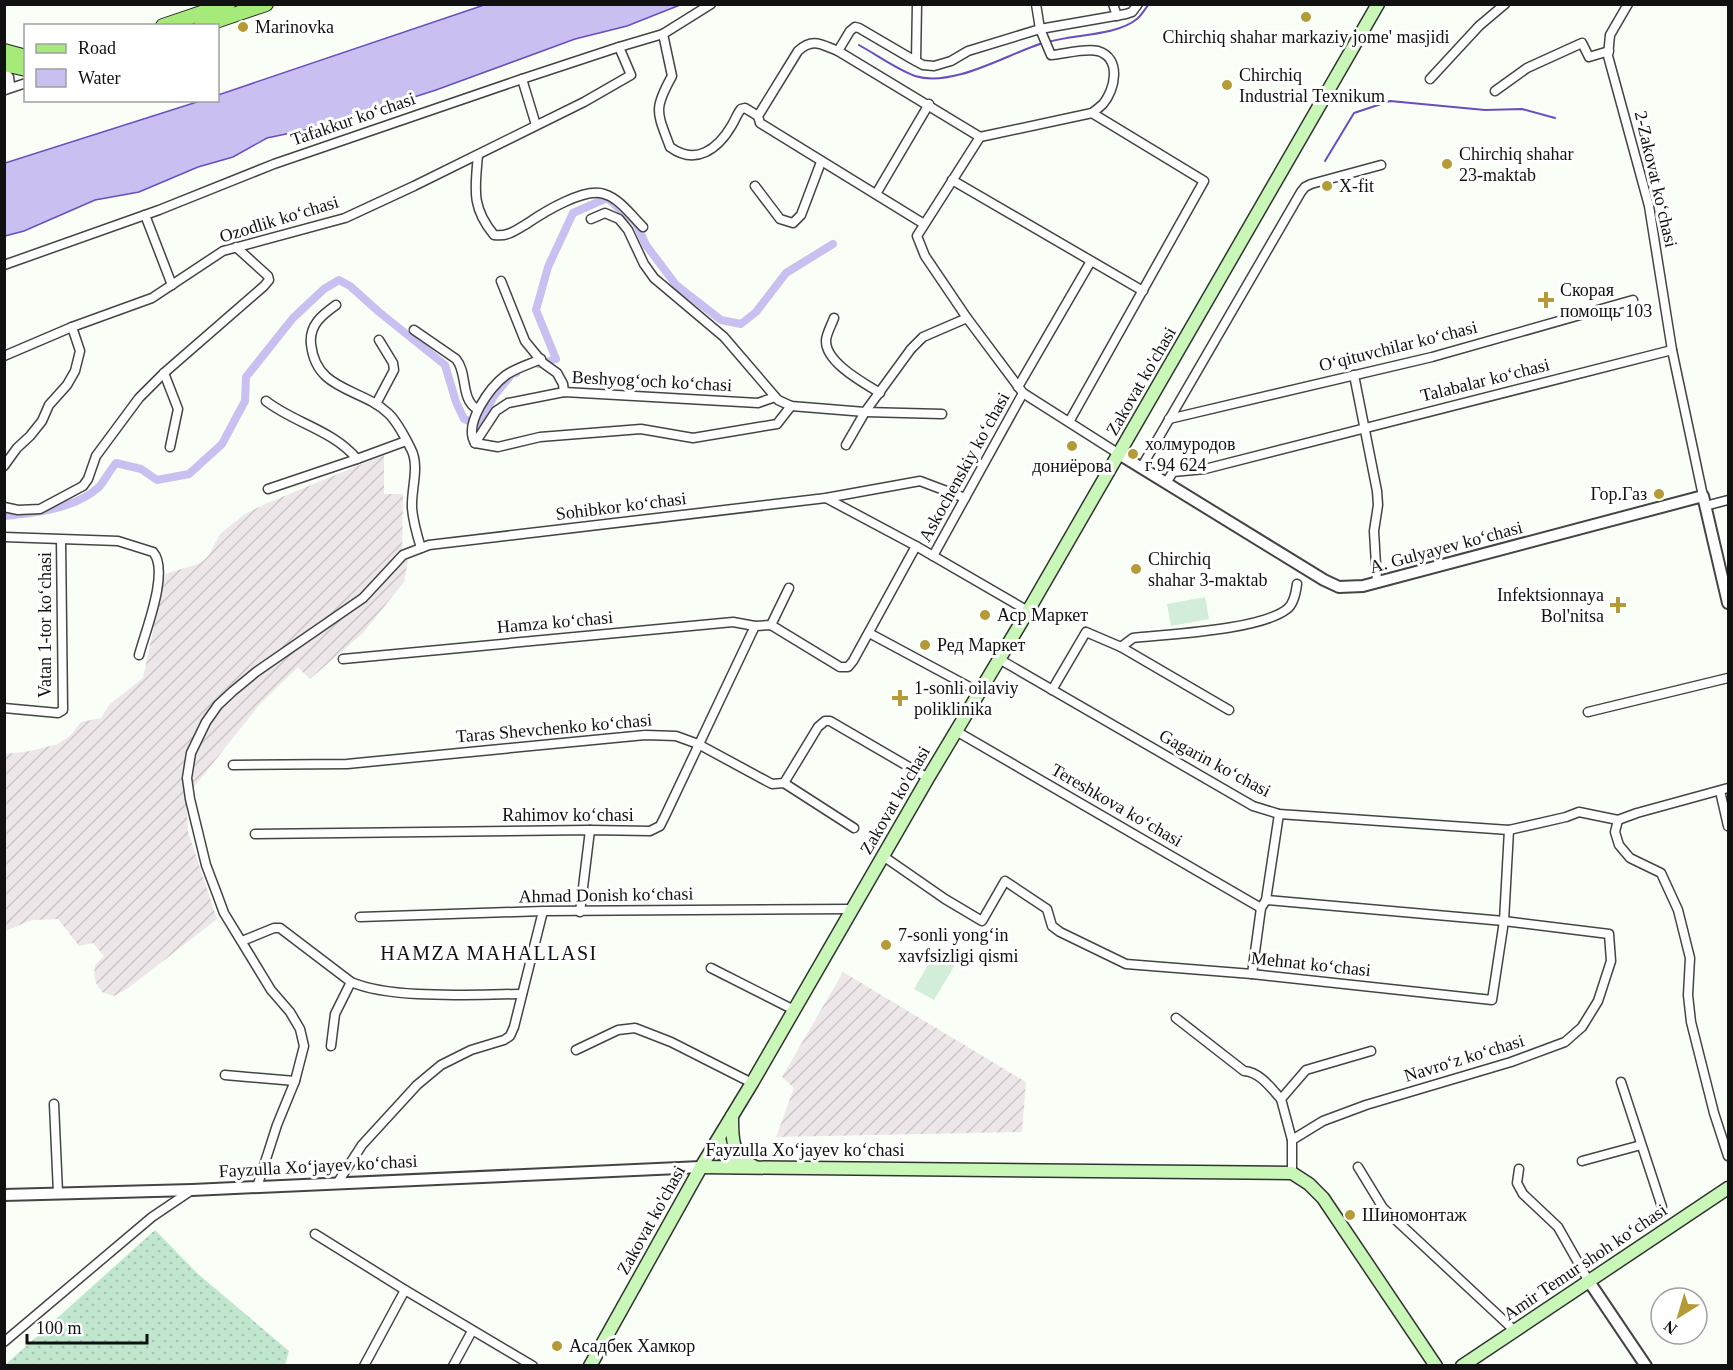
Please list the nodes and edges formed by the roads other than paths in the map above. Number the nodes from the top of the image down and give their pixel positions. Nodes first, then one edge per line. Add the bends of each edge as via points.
1 (228, 4) edge
2 (266, 4) edge
3 (711, 4) edge
4 (917, 4) edge
5 (1036, 4) edge
6 (1113, 4) edge
7 (1138, 4) edge
8 (1378, 4) edge
9 (1506, 4) edge
10 (1628, 4) edge
11 (1117, 16) junction
12 (169, 24) edge
13 (207, 24) edge
14 (1040, 29) junction
15 (663, 34) junction
16 (619, 47) junction
17 (4, 51) edge
18 (838, 51) junction
19 (1609, 51) junction
20 (24, 56) edge
21 (916, 61) junction
22 (4, 64) edge
23 (24, 69) edge
24 (4, 70) edge
25 (522, 79) junction
26 (1430, 79) dead end
27 (24, 84) edge
28 (5, 90) edge
29 (1495, 91) dead end
30 (928, 104) junction
31 (1092, 113) junction
32 (758, 116) junction
33 (536, 124) junction
34 (980, 137) junction
35 (478, 154) junction
36 (821, 162) junction
37 (1381, 165) dead end
38 (952, 180) junction
39 (755, 186) dead end
40 (876, 194) junction
41 (145, 215) junction
42 (591, 219) dead end
43 (924, 224) junction
44 (643, 227) dead end
45 (236, 248) junction
46 (1091, 261) junction
47 (4, 265) edge
48 (501, 280) dead end
49 (172, 285) junction
50 (1143, 291) junction
51 (1633, 300) dead end
52 (336, 305) dead end
53 (834, 318) dead end
54 (967, 318) junction
55 (72, 327) junction
56 (414, 330) dead end
57 (379, 340) dead end
58 (1672, 350) junction
59 (4, 356) edge
60 (540, 359) junction
61 (164, 373) junction
62 (1354, 375) junction
63 (1021, 390) junction
64 (564, 392) junction
65 (880, 393) junction
66 (775, 397) junction
67 (266, 401) dead end
68 (376, 404) junction
69 (791, 406) junction
70 (865, 412) junction
71 (942, 414) dead end
72 (475, 418) junction
73 (1169, 419) junction
74 (1069, 422) junction
75 (1366, 428) junction
76 (406, 441) junction
77 (475, 443) junction
78 (846, 445) dead end
79 (170, 447) dead end
80 (1119, 454) junction
81 (357, 459) junction
82 (4, 466) edge
83 (1141, 468) junction
84 (1166, 483) junction
85 (268, 489) dead end
86 (826, 498) junction
87 (965, 498) junction
88 (1728, 500) edge
89 (1704, 501) junction
90 (4, 507) edge
91 (4, 537) edge
92 (61, 540) junction
93 (916, 546) junction
94 (421, 548) junction
95 (933, 556) junction
96 (1377, 582) junction
97 (1297, 584) dead end
98 (789, 588) dead end
99 (1728, 603) edge
100 (1028, 611) junction
101 (771, 625) junction
102 (755, 626) junction
103 (869, 633) junction
104 (1121, 647) junction
105 (139, 655) dead end
106 (343, 659) dead end
107 (999, 659) junction
108 (1728, 678) edge
109 (1052, 690) junction
110 (979, 692) junction
111 (4, 708) edge
112 (1229, 710) dead end
113 (1588, 712) dead end
114 (956, 730) junction
115 (698, 744) junction
116 (232, 765) dead end
117 (928, 778) junction
118 (784, 783) junction
119 (1724, 789) edge
120 (1279, 814) junction
121 (1618, 820) junction
122 (1728, 826) edge
123 (854, 828) dead end
124 (590, 830) junction
125 (1509, 830) junction
126 (255, 834) dead end
127 (883, 856) junction
128 (1266, 900) junction
129 (1261, 908) junction
130 (852, 909) junction
131 (543, 911) junction
132 (580, 912) junction
133 (360, 917) dead end
134 (1504, 921) junction
135 (242, 941) junction
136 (711, 968) dead end
137 (1252, 974) junction
138 (351, 982) junction
139 (522, 994) junction
140 (794, 1010) junction
141 (1176, 1018) dead end
142 (332, 1046) dead end
143 (576, 1050) dead end
144 (1371, 1051) dead end
145 (225, 1075) dead end
146 (295, 1081) junction
147 (1621, 1082) dead end
148 (752, 1083) junction
149 (1281, 1099) junction
150 (54, 1104) dead end
151 (732, 1115) junction
152 (719, 1138) junction
153 (1292, 1140) junction
154 (1641, 1145) junction
155 (1728, 1156) edge
156 (1582, 1161) dead end
157 (701, 1167) junction
158 (735, 1167) junction
159 (756, 1167) junction
160 (1358, 1167) dead end
161 (1519, 1169) dead end
162 (1292, 1173) junction
163 (338, 1182) junction
164 (257, 1187) junction
165 (1728, 1188) edge
166 (192, 1190) junction
167 (58, 1193) junction
168 (4, 1195) edge
169 (1662, 1207) dead end
170 (315, 1234) dead end
171 (1588, 1280) junction
172 (405, 1290) junction
173 (1515, 1330) junction
174 (472, 1331) junction
175 (4, 1342) edge
176 (364, 1365) edge
177 (453, 1365) edge
178 (533, 1365) edge
179 (590, 1365) edge
180 (1436, 1365) edge
181 (1462, 1365) edge
182 (1646, 1365) edge

1 - 12 main road
2 - 13 main road
3 - 15 street, Tafakkur ko‘chasi
4 - 21 street
5 - 14 street
6 - 11 street
7 - 11 street via 1132,12
8 - 80 main road, Zakovat ko'chasi
9 - 26 street via 1479,26
10 - 19 street, 2-Zakovat ko‘chasi via 1610,35
11 - 14 street
14 - 21 street via 934,66
14 - 31 street via 1051,55 1091,50 1108,57 1113,65 1115,77 1110,92
15 - 16 street, Tafakkur ko‘chasi
15 - 32 street via 672,76 659,99 658,113 670,147 688,156 701,155 724,136 741,109
16 - 25 street, Tafakkur ko‘chasi
16 - 33 street, Ozodlik ko‘chasi via 631,73 629,77
17 - 20 main road
18 - 21 street via 855,27
18 - 30 street
18 - 32 street via 814,42 805,44
19 - 29 street via 1589,57 1582,43 1527,68
19 - 58 street, 2-Zakovat ko‘chasi via 1649,206
22 - 23 main road
24 - 28 street via 10,84
25 - 33 street
25 - 41 street, Tafakkur ko‘chasi via 274,164
27 - 28 street
30 - 34 street
30 - 40 street
31 - 34 street
31 - 50 street via 1204,181
32 - 36 street via 760,123
33 - 35 street, Ozodlik ko‘chasi
34 - 38 street
35 - 44 street via 475,196 484,222 494,236 505,236 540,215 595,192 613,198
35 - 45 street, Ozodlik ko‘chasi via 345,218
36 - 39 street via 801,215 793,223 780,219
36 - 40 street
37 - 73 street via 1305,187
38 - 43 street
38 - 46 street
40 - 43 street
41 - 47 street, Tafakkur ko‘chasi
41 - 49 street
42 - 66 street via 605,213 619,219 654,278 724,337
43 - 54 street via 917,236 925,256
45 - 49 street, Ozodlik ko‘chasi via 223,251
45 - 61 street via 260,267 269,280
46 - 50 street
46 - 63 street, Askochenskiy ko‘chasi
48 - 60 street via 521,333
49 - 55 street, Ozodlik ko‘chasi via 129,308
50 - 74 street
51 - 62 street, O‘qituvchilar ko‘chasi
52 - 68 street via 314,325 310,337 314,358 324,376
53 - 65 street via 826,341 831,356 855,379
54 - 63 street
54 - 65 street via 923,337
55 - 59 street, Ozodlik ko‘chasi
55 - 82 street via 80,351 75,371 42,421
56 - 72 street via 461,365
57 - 68 street via 394,370
58 - 75 street, Talabalar ko‘chasi
58 - 89 street
60 - 64 street via 557,373
60 - 72 street via 505,376
61 - 79 street via 178,409
61 - 90 street via 111,434 93,461 83,486 40,509
62 - 73 street, O‘qituvchilar ko‘chasi
62 - 75 street
63 - 74 street
63 - 87 street, Askochenskiy ko‘chasi
64 - 66 street, Beshyog‘och ko‘chasi via 758,403
64 - 77 street, Beshyog‘och ko‘chasi via 508,403 496,411
65 - 70 street
66 - 69 street
67 - 81 street via 348,448
68 - 76 street via 397,424
69 - 70 street
69 - 77 street via 777,424 693,438 641,429 540,437 498,447
70 - 71 street
70 - 78 street
72 - 77 street
73 - 83 street
74 - 80 street
75 - 84 street, Talabalar ko‘chasi via 1205,469 1173,472
75 - 96 street via 1377,491
76 - 81 street
76 - 94 street via 414,456 412,506
80 - 83 street, A. Gulyayev ko‘chasi
80 - 100 main road, Zakovat ko'chasi
81 - 85 street
83 - 84 street, A. Gulyayev ko‘chasi
84 - 96 street, A. Gulyayev ko‘chasi via 1324,580 1339,587
86 - 87 street, Sohibkor ko‘chasi via 920,482
86 - 93 street
86 - 94 street, Sohibkor ko‘chasi
87 - 95 street, Askochenskiy ko‘chasi
88 - 89 street
89 - 96 street, A. Gulyayev ko‘chasi
89 - 99 street
91 - 92 street
92 - 105 street via 118,541 158,557 159,583
92 - 111 street, Vatan 1-tor ko‘chasi via 63,710 58,713
93 - 95 street
93 - 103 street
94 - 135 street, Sohibkor ko‘chasi via 403,555 363,598 233,691 206,722 191,753 187,778 206,865 224,913
95 - 100 street
97 - 104 street via 1289,608 1278,614 1244,625 1133,638
98 - 101 street
100 - 107 main road, Zakovat ko'chasi
101 - 102 street, Hamza ko‘chasi
101 - 103 street via 840,667 848,668
102 - 106 street, Hamza ko‘chasi via 733,622
102 - 115 street, Rahimov ko‘chasi
103 - 110 street
104 - 109 street via 1086,632
104 - 112 street
107 - 109 street, Gagarin ko‘chasi
107 - 110 main road, Zakovat ko'chasi
108 - 113 street
109 - 120 street, Gagarin ko‘chasi via 1254,806
110 - 114 main road, Zakovat ko'chasi
114 - 117 main road, Zakovat ko'chasi
114 - 129 street, Tereshkova ko‘chasi
115 - 116 street, Taras Shevchenko ko‘chasi via 659,734 347,764
115 - 118 street, Taras Shevchenko ko‘chasi via 772,784
115 - 124 street, Rahimov ko‘chasi via 660,826 650,831
117 - 118 street via 825,721
117 - 127 main road, Zakovat ko'chasi
118 - 123 street, Taras Shevchenko ko‘chasi
119 - 121 street
119 - 122 street
120 - 125 street, Gagarin ko‘chasi
120 - 128 street
121 - 125 street, Gagarin ko‘chasi via 1579,812
121 - 155 street via 1615,832 1619,845 1630,858 1661,873 1678,910 1690,958 1690,1022
124 - 126 street, Rahimov ko‘chasi
124 - 132 street
125 - 134 street
127 - 130 main road, Zakovat ko'chasi
127 - 137 street, Mehnat ko‘chasi via 982,921 1005,881 1047,909 1052,926 1060,932 1126,964
128 - 129 street
128 - 134 street
129 - 137 street
130 - 132 street, Ahmad Donish ko‘chasi
130 - 140 main road, Zakovat ko'chasi
131 - 132 street, Ahmad Donish ko‘chasi
131 - 133 street, Ahmad Donish ko‘chasi
131 - 139 street
134 - 137 street, Mehnat ko‘chasi via 1492,1000
134 - 153 street, Navro‘z ko‘chasi via 1609,934 1611,961 1598,1001 1582,1027 1564,1042 1366,1105 1323,1121
135 - 138 street via 280,928
135 - 146 street, Sohibkor ko‘chasi via 300,1029 304,1046
136 - 140 street
138 - 139 street via 405,992
138 - 142 street via 335,1014
139 - 163 street via 510,1036 441,1065 417,1085 362,1145
140 - 148 main road, Zakovat ko'chasi
141 - 149 street via 1244,1071 1263,1079
143 - 148 street via 618,1030 634,1028
144 - 149 street via 1306,1070
145 - 146 street
146 - 164 street, Sohibkor ko‘chasi
147 - 154 street
148 - 151 main road, Zakovat ko'chasi
149 - 153 street
150 - 167 street
151 - 152 main road, Zakovat ko'chasi
151 - 159 main road via 734,1148
152 - 157 main road, Zakovat ko'chasi
152 - 158 main road via 723,1154
153 - 162 street
154 - 156 street
154 - 169 street
157 - 158 main road, Fayzulla Xo‘jayev ko‘chasi
157 - 163 street, Fayzulla Xo‘jayev ko‘chasi
157 - 179 main road, Zakovat ko'chasi
158 - 159 main road, Fayzulla Xo‘jayev ko‘chasi
159 - 162 main road, Fayzulla Xo‘jayev ko‘chasi
160 - 173 street via 1383,1208
161 - 171 street via 1517,1183 1523,1194 1558,1227
162 - 180 main road via 1323,1198
163 - 164 street, Fayzulla Xo‘jayev ko‘chasi
164 - 166 street, Fayzulla Xo‘jayev ko‘chasi
165 - 171 main road, Amir Temur shoh ko‘chasi
166 - 167 street, Fayzulla Xo‘jayev ko‘chasi
166 - 175 street via 152,1217
167 - 168 street, Fayzulla Xo‘jayev ko‘chasi
170 - 172 street
171 - 173 main road, Amir Temur shoh ko‘chasi
171 - 182 street
172 - 174 street
172 - 176 street
173 - 181 main road, Amir Temur shoh ko‘chasi
174 - 177 street
174 - 178 street

